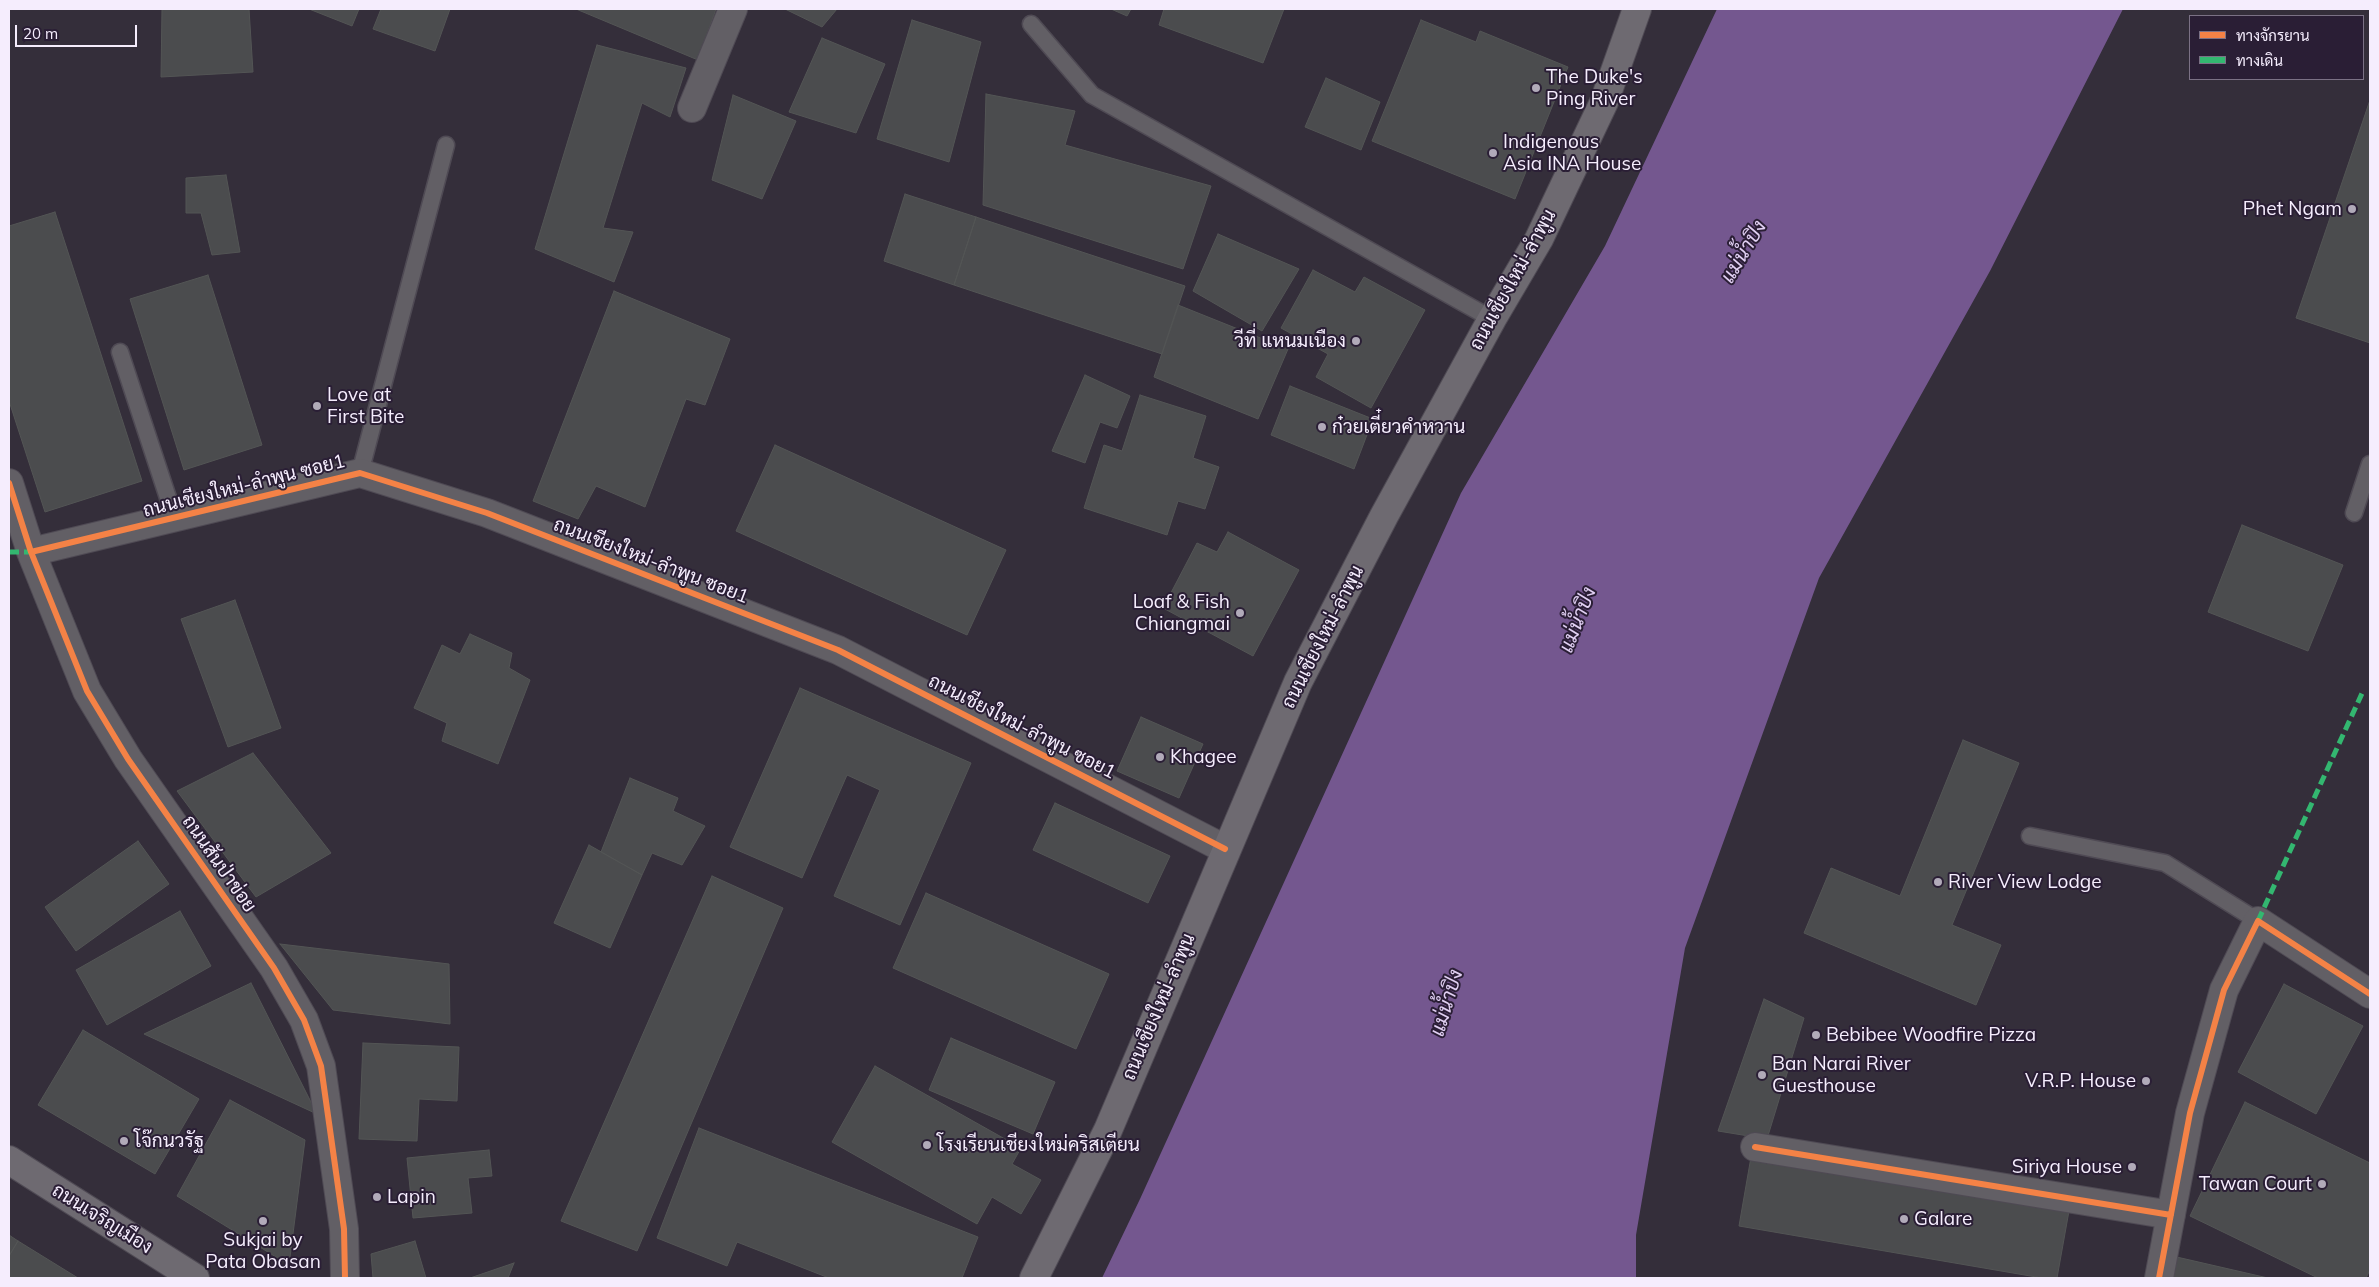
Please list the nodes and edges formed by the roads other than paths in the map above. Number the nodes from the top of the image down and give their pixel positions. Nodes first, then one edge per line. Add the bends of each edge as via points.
1 (732, 9) edge
2 (1637, 9) edge
3 (1031, 24) dead end
4 (692, 108) dead end
5 (446, 146) dead end
6 (1492, 319) junction
7 (120, 352) dead end
8 (2370, 464) edge
9 (360, 473) junction
10 (9, 483) edge
11 (2354, 513) dead end
12 (175, 518) junction
13 (31, 552) junction
14 (2030, 836) dead end
15 (1226, 849) junction
16 (2258, 921) junction
17 (2370, 994) edge
18 (1755, 1147) dead end
19 (9, 1160) edge
20 (2171, 1215) junction
21 (194, 1278) edge
22 (344, 1278) edge
23 (1034, 1278) edge
24 (2159, 1278) edge

1 - 4 street
2 - 6 main road, ถนนเชียงใหม่-ลำพูน via 1596,119 1539,240
3 - 6 lane via 1092,95
5 - 9 lane
6 - 15 main road, ถนนเชียงใหม่-ลำพูน via 1298,682
7 - 12 lane
8 - 11 lane
9 - 12 street, ถนนเชียงใหม่-ลำพูน ซอย1
9 - 15 street, ถนนเชียงใหม่-ลำพูน ซอย1 via 487,513 838,650
10 - 13 street, ถนนสันป่าข่อย
12 - 13 street, ถนนเชียงใหม่-ลำพูน ซอย1
13 - 22 street, ถนนสันป่าข่อย via 87,691 128,759 274,968 304,1020 321,1066 344,1229
14 - 16 lane via 2165,864
15 - 23 main road, ถนนเชียงใหม่-ลำพูน via 1108,1130
16 - 17 street
16 - 20 street via 2224,990 2190,1113
18 - 20 street
19 - 21 main road, ถนนเจริญเมือง
20 - 24 street

